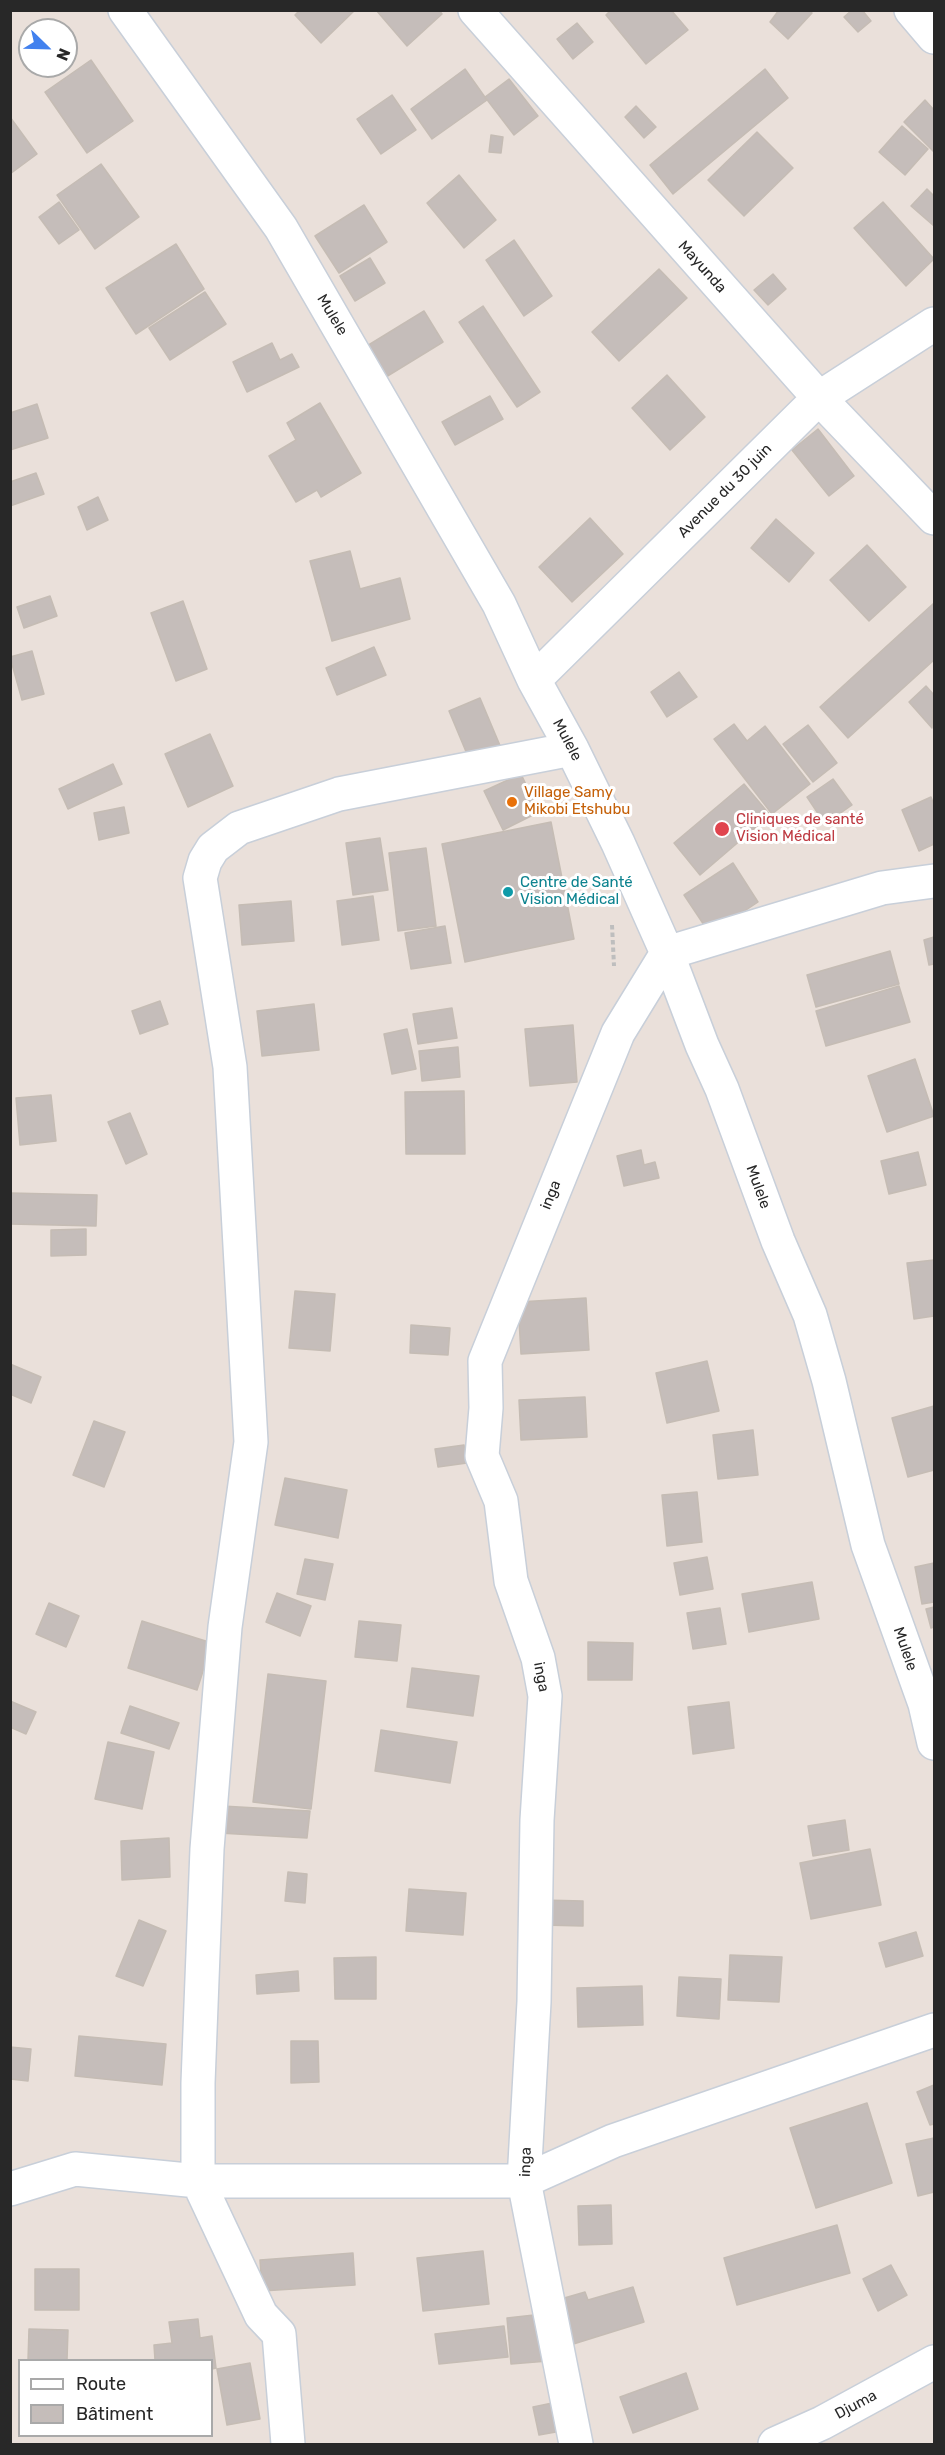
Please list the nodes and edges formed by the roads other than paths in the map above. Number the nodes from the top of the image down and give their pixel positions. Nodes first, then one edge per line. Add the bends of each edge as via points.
1 (125, 10) edge
2 (475, 10) edge
3 (911, 10) edge
4 (934, 36) edge
5 (934, 324) edge
6 (819, 398) junction
7 (934, 518) edge
8 (534, 680) junction
9 (572, 748) junction
10 (934, 880) edge
11 (667, 953) junction
12 (934, 1743) edge
13 (934, 2030) edge
14 (198, 2181) junction
15 (524, 2181) junction
16 (10, 2189) edge
17 (934, 2362) edge
18 (288, 2445) edge
19 (576, 2445) edge
20 (776, 2445) edge

1 - 8 street, Mulele via 281,228 500,604
2 - 6 street, Mayunda
3 - 4 street
5 - 6 street, Avenue du 30 juin
6 - 7 street, Mayunda
6 - 8 street, Avenue du 30 juin
8 - 9 street, Mulele
9 - 11 street, Mulele
9 - 14 street via 339,794 239,828 213,848 200,878 230,1066 251,1442 225,1627 207,1849
10 - 11 street via 882,888
11 - 12 street, Mulele via 810,1315 868,1545 925,1704
11 - 15 street, inga via 618,1033 485,1361 482,1456 501,1501 511,1581 538,1658 545,1696
13 - 15 street via 614,2140
14 - 15 street
14 - 16 street via 75,2169
14 - 18 street via 261,2314 279,2334
15 - 19 street, inga
17 - 20 street, Djuma

